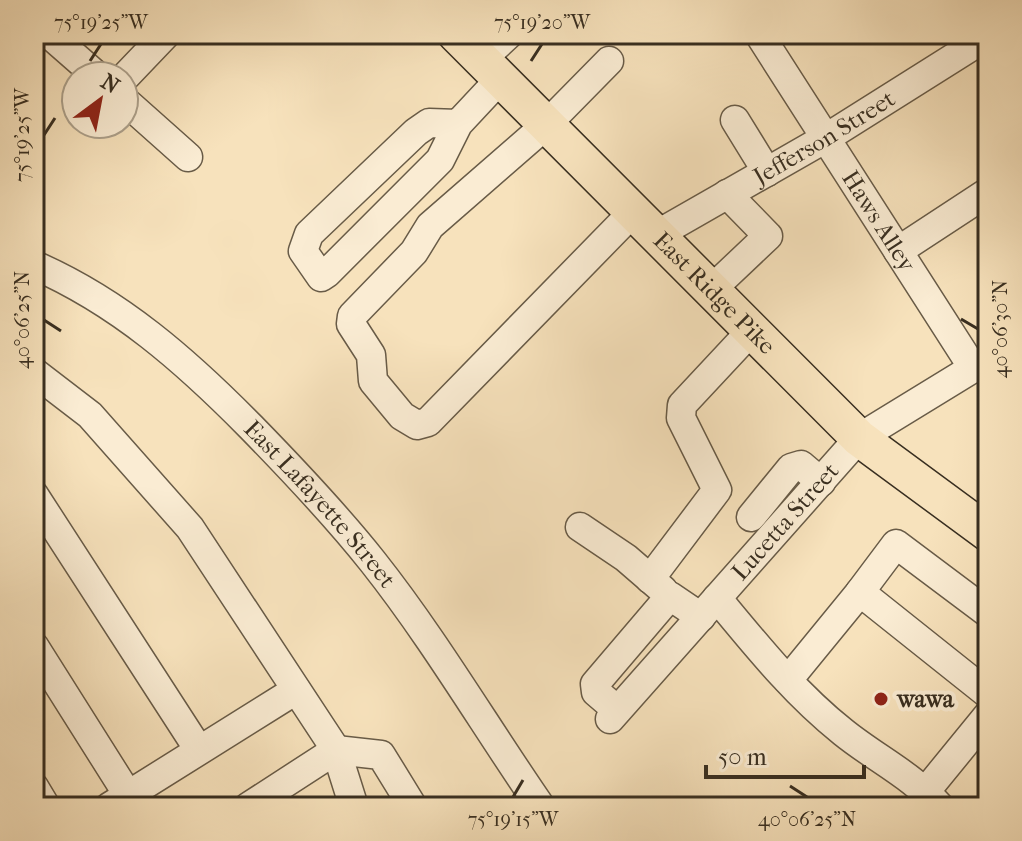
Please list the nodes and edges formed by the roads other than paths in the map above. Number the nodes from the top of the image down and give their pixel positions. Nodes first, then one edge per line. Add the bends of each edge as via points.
1 (49, 34) edge
2 (166, 34) edge
3 (456, 34) edge
4 (509, 34) edge
5 (759, 34) edge
6 (988, 36) edge
7 (79, 60) edge
8 (140, 61) edge
9 (609, 61) dead end
10 (491, 68) junction
11 (140, 114) edge
12 (735, 120) dead end
13 (458, 124) junction
14 (547, 124) junction
15 (826, 138) junction
16 (188, 157) dead end
17 (767, 172) junction
18 (988, 192) edge
19 (727, 194) junction
20 (646, 222) junction
21 (898, 251) junction
22 (34, 265) edge
23 (712, 289) junction
24 (752, 330) junction
25 (981, 364) edge
26 (34, 372) edge
27 (859, 438) junction
28 (821, 482) junction
29 (717, 490) junction
30 (34, 495) edge
31 (751, 517) junction
32 (580, 527) dead end
33 (988, 533) edge
34 (773, 535) junction
35 (660, 587) junction
36 (860, 592) junction
37 (709, 607) junction
38 (988, 613) edge
39 (34, 646) edge
40 (788, 680) junction
41 (296, 690) junction
42 (988, 694) edge
43 (988, 715) edge
44 (199, 750) junction
45 (336, 750) junction
46 (34, 787) edge
47 (933, 799) edge
48 (118, 801) edge
49 (46, 807) edge
50 (248, 807) edge
51 (354, 807) edge
52 (413, 807) edge
53 (541, 807) edge

1 - 7 street
2 - 8 street
3 - 10 main road, East Ridge Pike
4 - 10 street
5 - 15 street, Haws Alley
6 - 15 street, Jefferson Street
9 - 14 street
10 - 13 street
10 - 14 main road, East Ridge Pike
11 - 16 street
12 - 17 street
13 - 13 street via 429,123 416,132 309,234 303,251 317,274 327,273 440,160
14 - 20 main road, East Ridge Pike
14 - 20 street, Jefferson Street via 460,196 352,316 351,324 371,355 373,381 402,416 417,425 428,422
15 - 17 street, Jefferson Street
15 - 21 street, Haws Alley
17 - 19 street, Jefferson Street
18 - 21 street
19 - 20 street, Jefferson Street
19 - 23 street via 768,236
20 - 23 main road, East Ridge Pike
21 - 25 street, Haws Alley
22 - 53 street, East Lafayette Street via 99,298 171,350 283,460 373,563
23 - 24 main road, East Ridge Pike
24 - 27 main road, East Ridge Pike
24 - 29 street via 682,405 681,418
25 - 27 street, Lucetta Street
26 - 41 street via 90,415 190,528
27 - 28 street, Lucetta Street
27 - 33 main road, East Ridge Pike
28 - 31 street via 801,465 791,468
28 - 34 street, Lucetta Street
29 - 31 street
29 - 35 street
30 - 44 street
31 - 34 street
32 - 35 street
34 - 37 street, Lucetta Street
35 - 37 street
35 - 37 street, Lucetta Street via 595,684 614,715
36 - 38 street via 896,544
36 - 40 street
36 - 42 street
37 - 40 street
39 - 48 street
40 - 47 street via 842,731
41 - 44 street
41 - 45 street
43 - 47 street
44 - 48 street
45 - 50 street
45 - 51 street
45 - 52 street via 381,755
46 - 49 street

